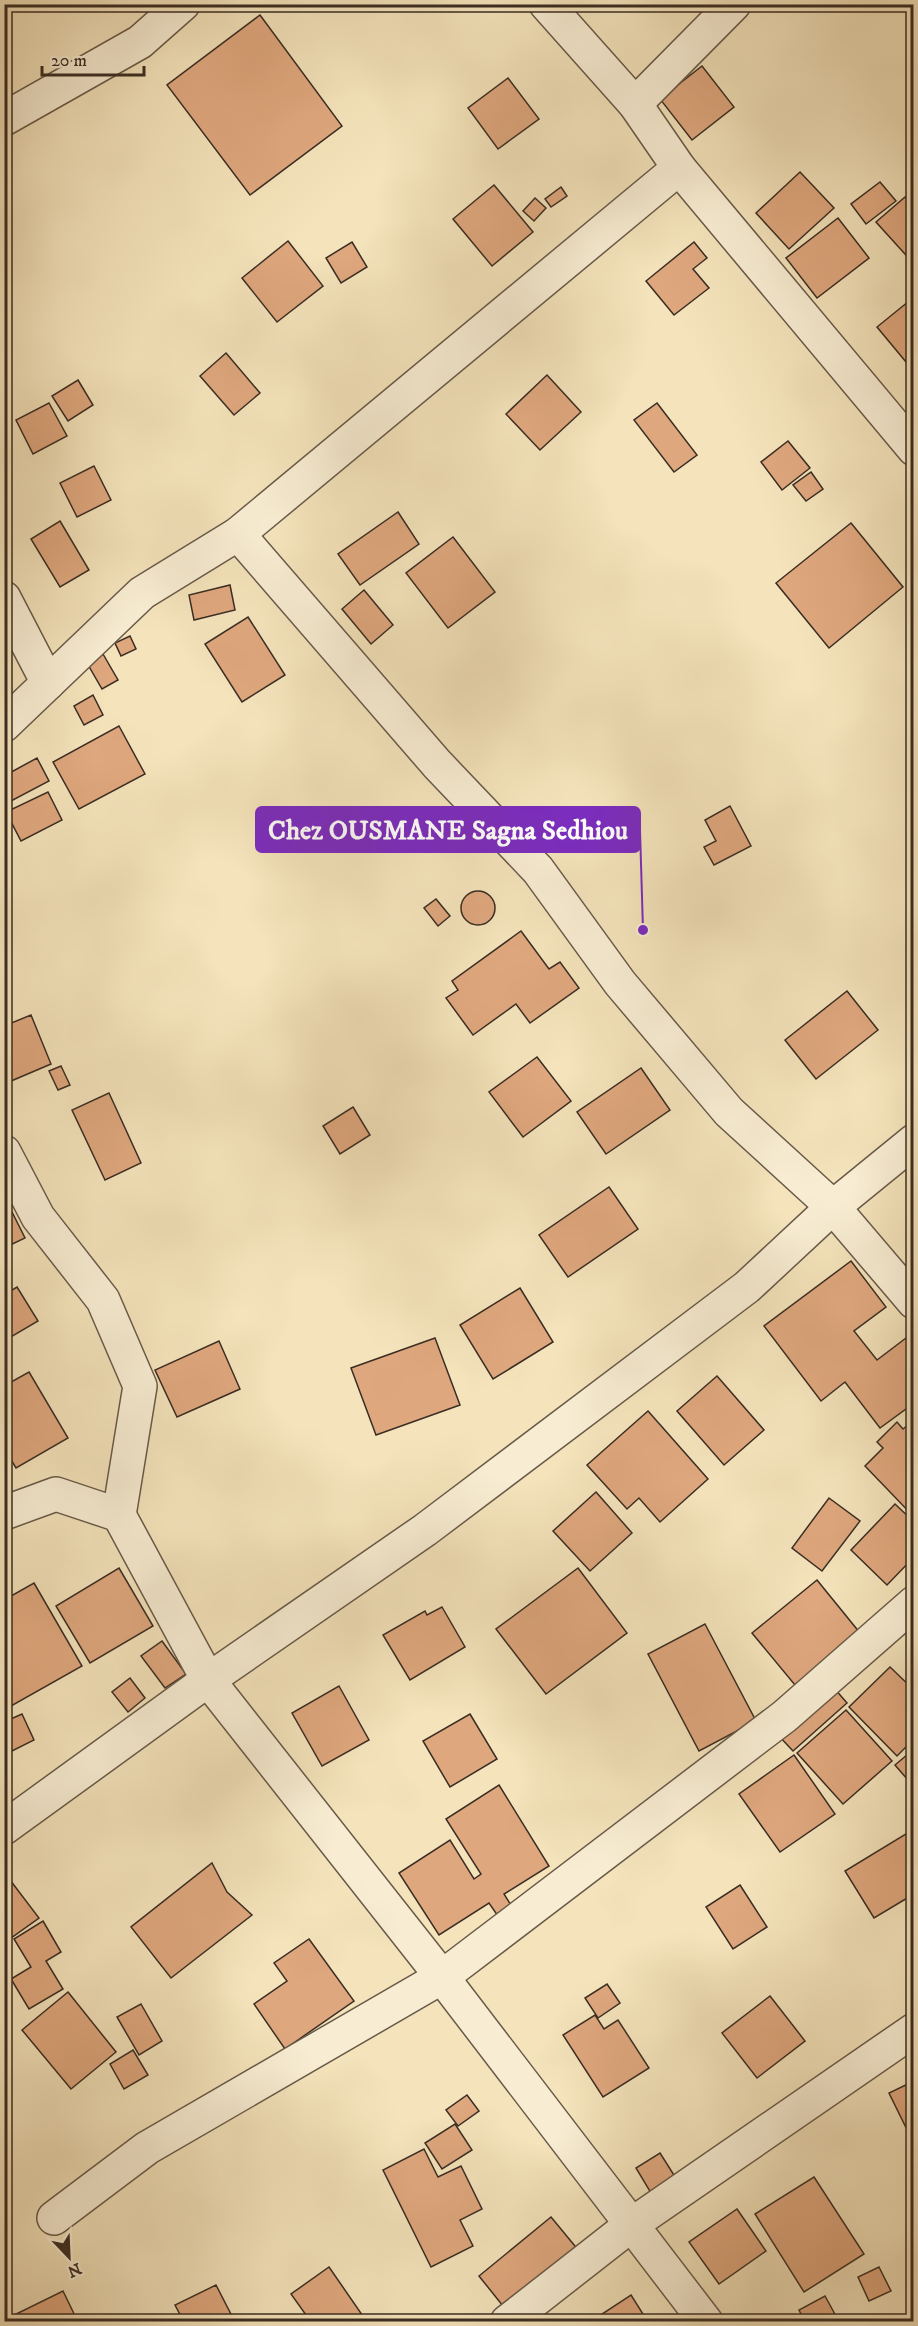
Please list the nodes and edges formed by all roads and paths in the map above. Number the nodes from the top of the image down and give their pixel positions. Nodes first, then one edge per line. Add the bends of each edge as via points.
1 (183, 4) edge
2 (546, 4) edge
3 (734, 4) edge
4 (634, 104) junction
5 (4, 119) edge
6 (679, 168) junction
7 (914, 449) edge
8 (238, 534) junction
9 (4, 598) edge
10 (48, 683) junction
11 (4, 725) edge
12 (914, 1141) edge
13 (4, 1152) edge
14 (833, 1207) junction
15 (914, 1302) edge
16 (4, 1513) edge
17 (119, 1515) junction
18 (914, 1603) edge
19 (208, 1680) junction
20 (4, 1828) edge
21 (442, 1977) junction
22 (914, 2030) edge
23 (54, 2218) dead end
24 (631, 2224) junction
25 (507, 2322) edge
26 (706, 2322) edge

1 - 5 street via 140,42
2 - 4 street
3 - 4 street
4 - 6 street
6 - 7 street
6 - 8 street
8 - 10 street via 142,593
8 - 14 street via 437,764 538,870 620,983 729,1112
9 - 10 street
10 - 11 street
12 - 14 street
13 - 17 street via 38,1217 103,1300 140,1386
14 - 15 street
14 - 19 street via 747,1287 425,1530
16 - 17 street via 56,1494
17 - 19 street
18 - 21 street via 785,1716
19 - 20 street
19 - 21 street
21 - 23 street via 147,2148
21 - 24 street
22 - 24 street
24 - 25 street
24 - 26 street

